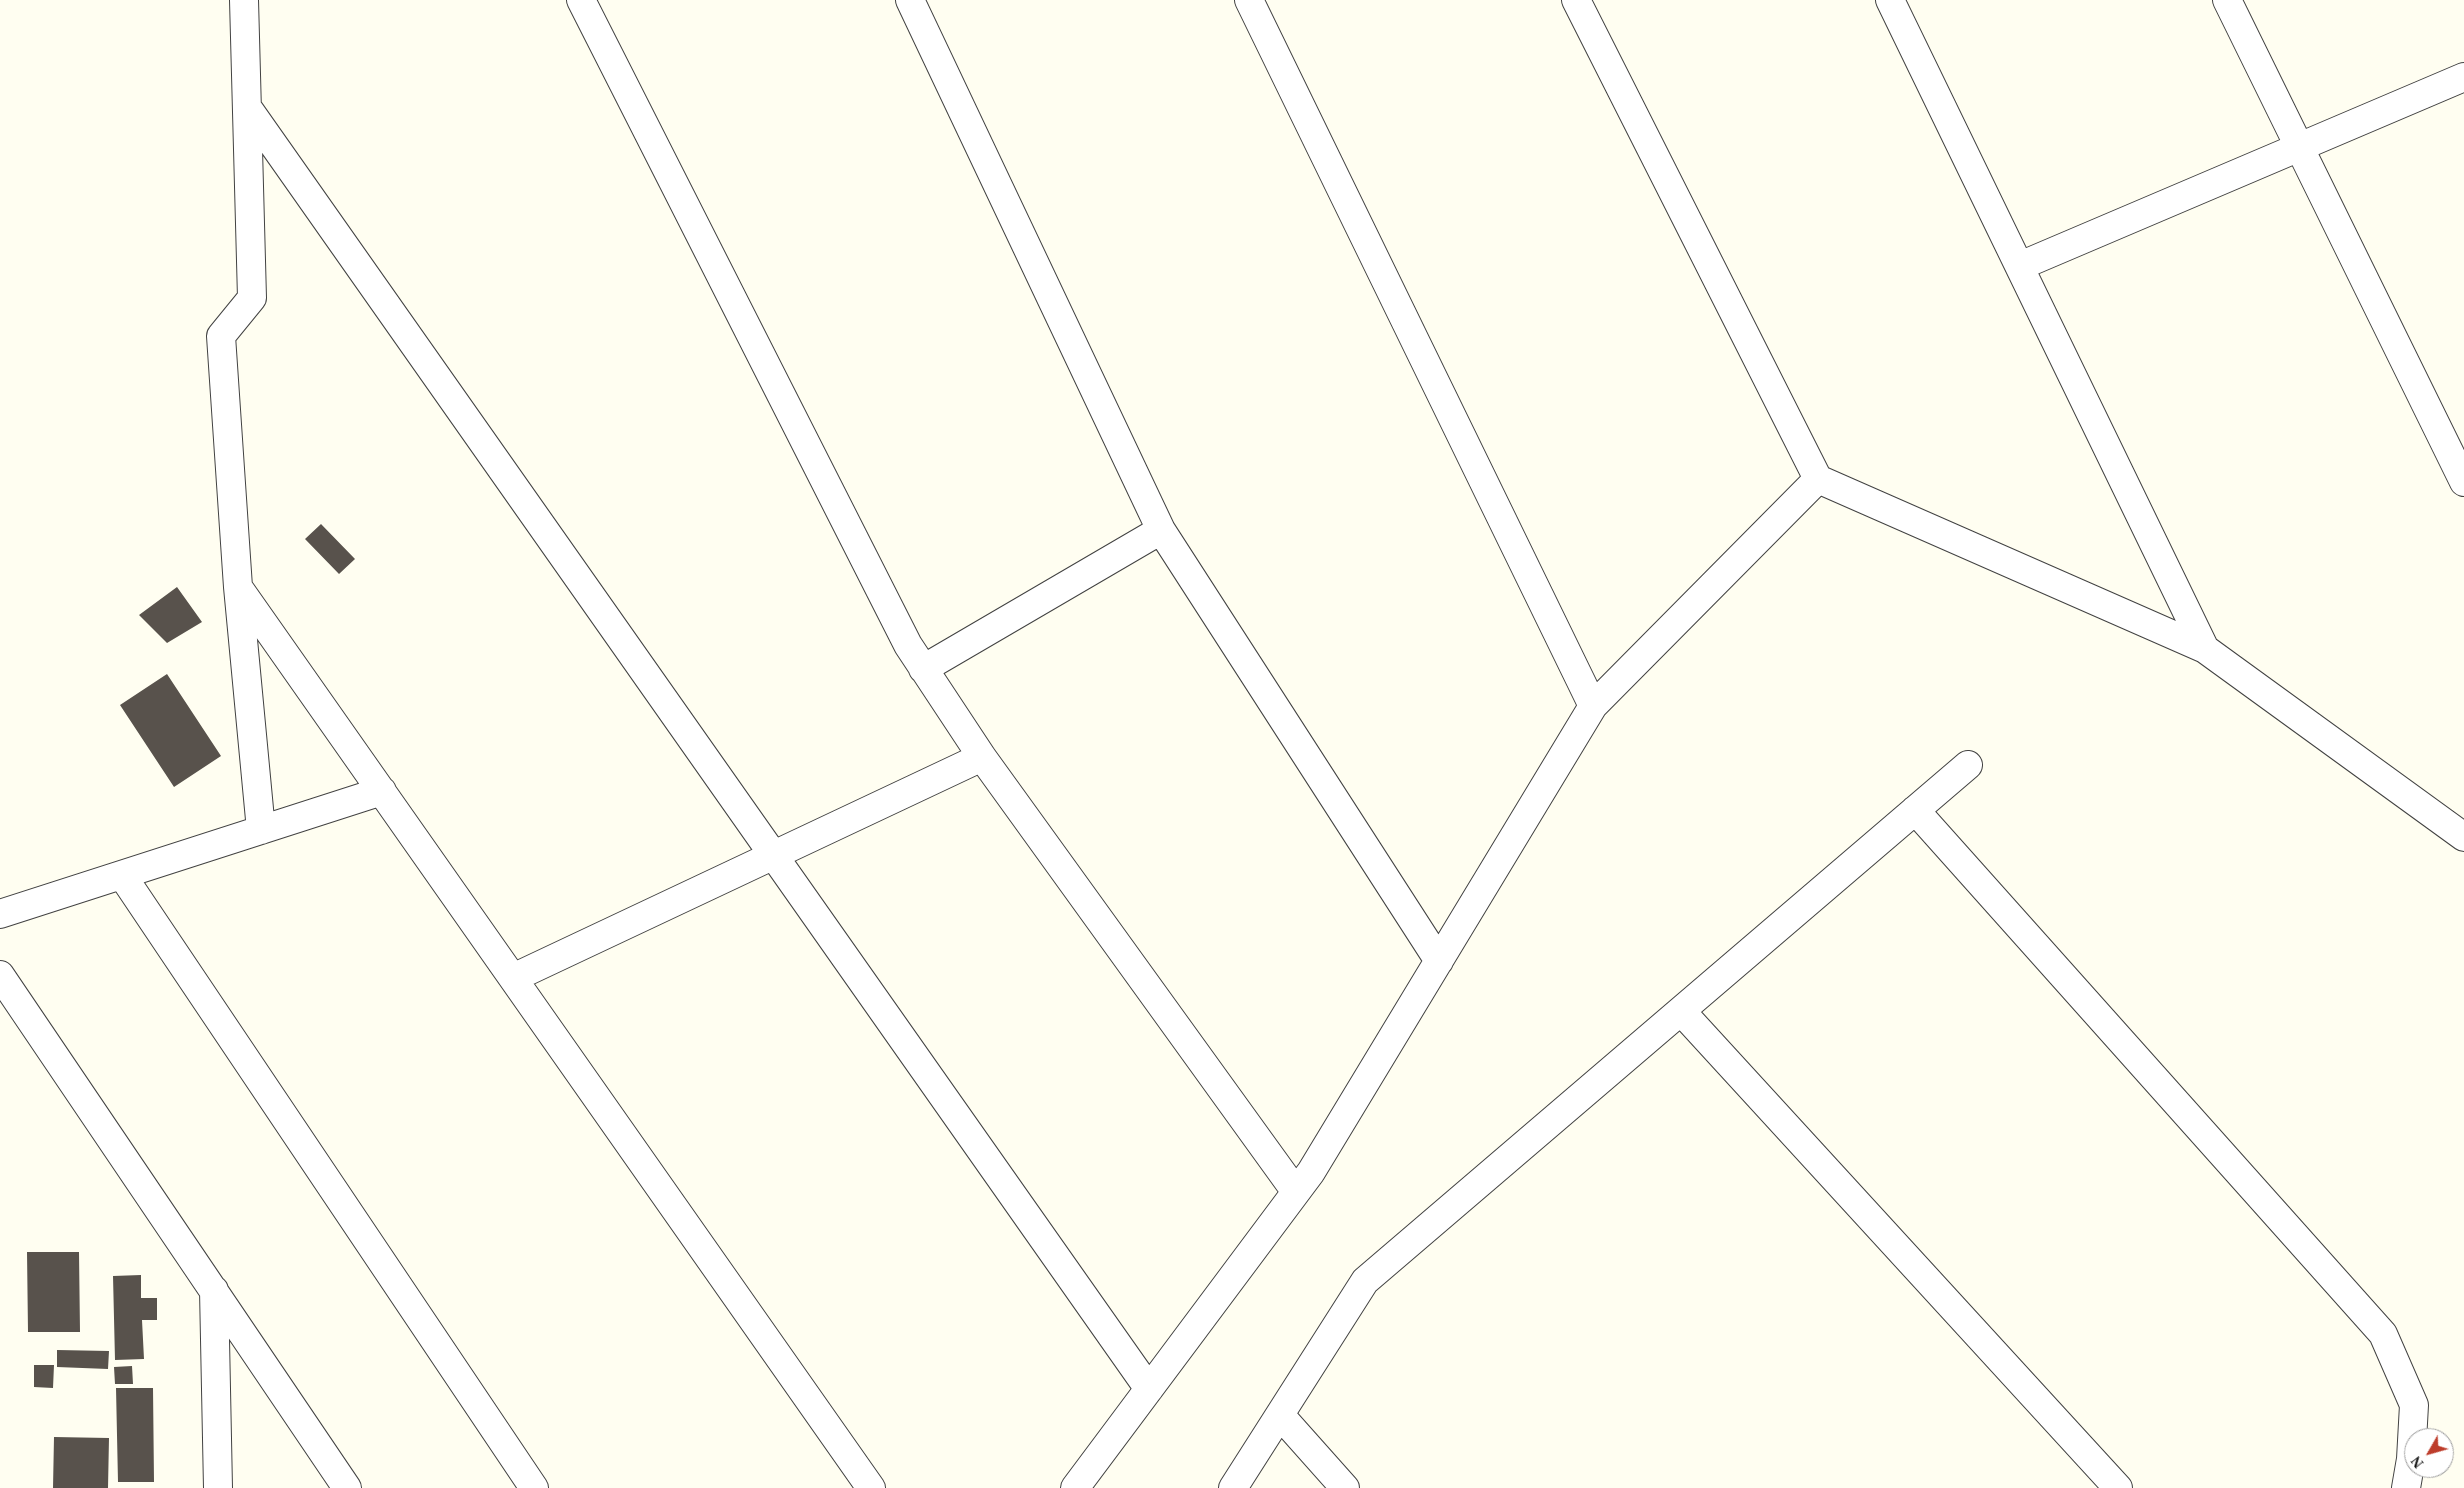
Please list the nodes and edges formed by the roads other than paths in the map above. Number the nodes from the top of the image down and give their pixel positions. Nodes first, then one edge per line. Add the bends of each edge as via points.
1 (244, 0) edge
2 (581, 0) edge
3 (910, 0) edge
4 (1249, 0) edge
5 (1576, 0) edge
6 (1890, 0) edge
7 (2227, 0) edge
8 (2464, 77) edge
9 (247, 108) junction
10 (2299, 147) junction
11 (2020, 266) junction
12 (1818, 479) junction
13 (2464, 482) edge
14 (1161, 530) junction
15 (238, 587) junction
16 (2206, 649) junction
17 (923, 669) junction
18 (1594, 706) junction
19 (982, 757) junction
20 (1968, 765) dead end
21 (382, 791) junction
22 (1915, 810) junction
23 (261, 830) junction
24 (2464, 837) edge
25 (773, 856) junction
26 (122, 875) junction
27 (0, 914) edge
28 (1439, 961) junction
29 (0, 975) edge
30 (513, 978) junction
31 (1681, 1011) junction
32 (1296, 1192) junction
33 (214, 1290) junction
34 (1149, 1389) junction
35 (1280, 1415) junction
36 (218, 1488) edge
37 (347, 1488) edge
38 (534, 1488) edge
39 (871, 1488) edge
40 (1075, 1488) edge
41 (1233, 1488) edge
42 (1345, 1488) edge
43 (2118, 1488) edge
44 (2406, 1488) edge

1 - 9 street
2 - 17 street
3 - 14 street
4 - 18 street
5 - 12 street
6 - 11 street
7 - 10 street
8 - 10 street
9 - 15 street via 252,298 220,336
9 - 25 street
10 - 11 street
10 - 13 street
11 - 16 street
12 - 16 street
12 - 18 street
14 - 17 street
14 - 28 street
15 - 21 street
15 - 23 street
16 - 24 street
17 - 19 street
18 - 28 street
19 - 25 street
19 - 32 street
20 - 22 street
21 - 23 street
21 - 30 street
22 - 31 street
22 - 44 street via 2383,1334 2414,1405
23 - 26 street
25 - 30 street
25 - 34 street
26 - 27 street
26 - 38 street
28 - 32 street
29 - 33 street
30 - 39 street
31 - 35 street via 1366,1282
31 - 43 street
32 - 34 street
33 - 36 street
33 - 37 street
34 - 40 street
35 - 41 street
35 - 42 street

